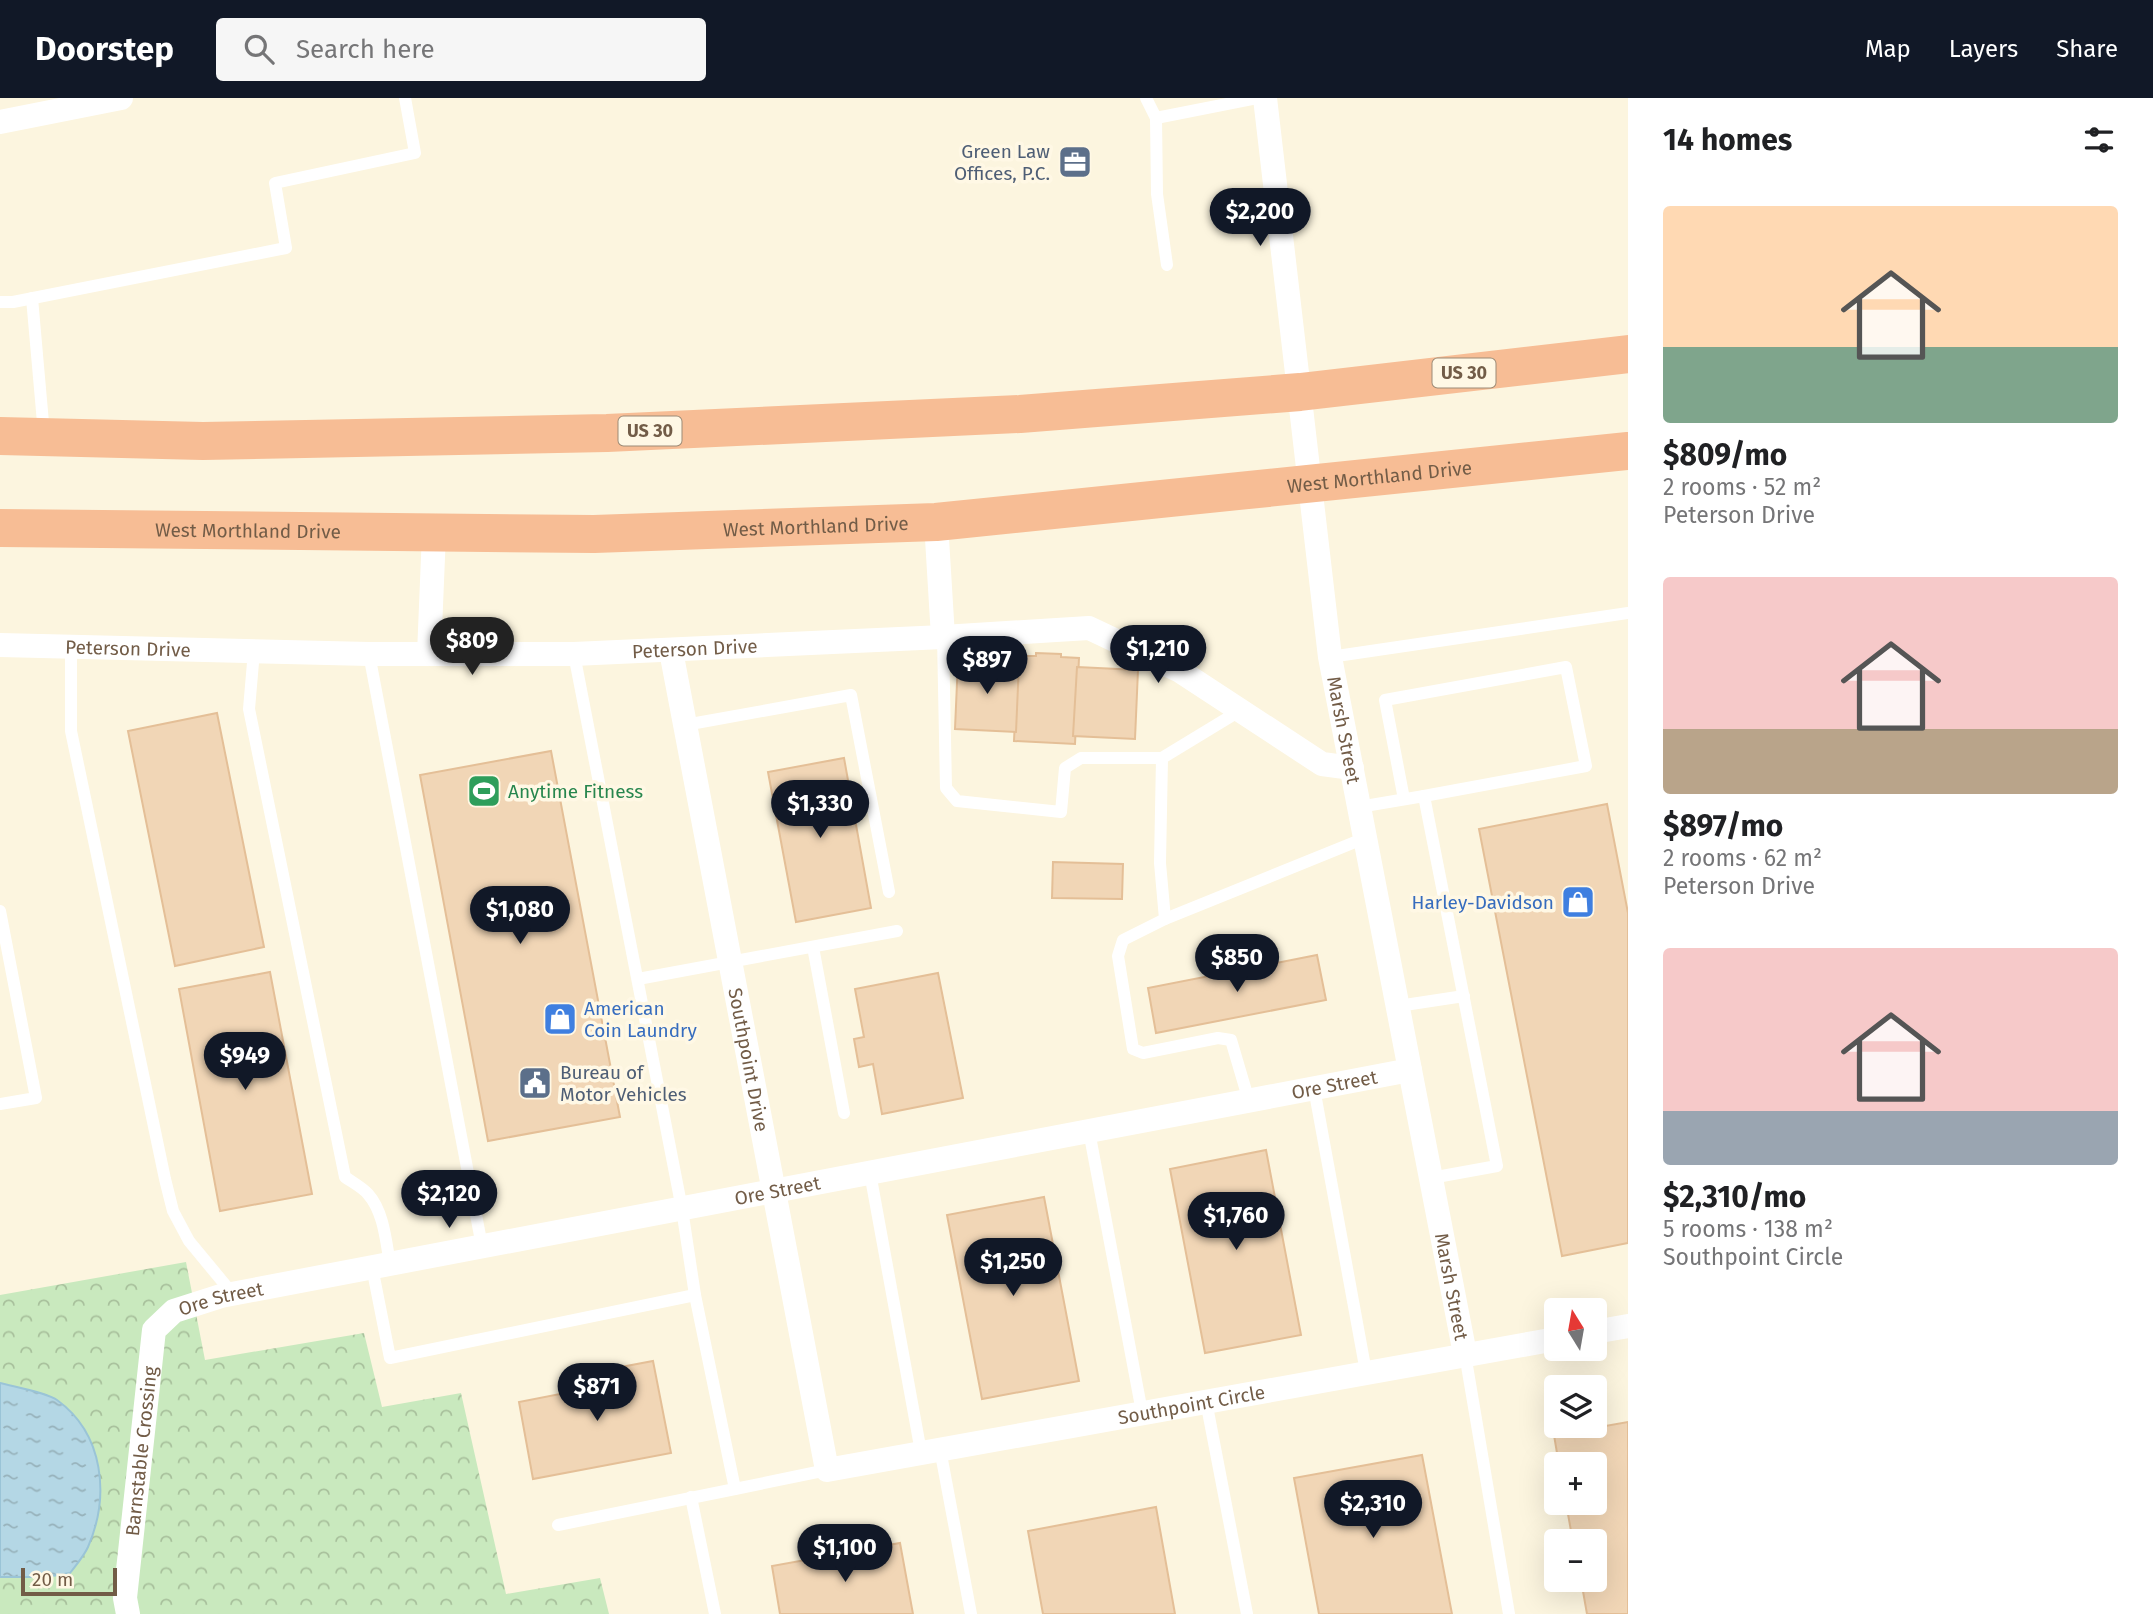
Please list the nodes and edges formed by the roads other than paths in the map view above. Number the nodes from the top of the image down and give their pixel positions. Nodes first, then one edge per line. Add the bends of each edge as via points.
1 (121, 98) edge
2 (405, 98) edge
3 (1146, 98) edge
4 (1257, 98) edge
5 (1265, 98) edge
6 (1156, 118) junction
7 (0, 122) edge
8 (1167, 265) dead end
9 (32, 298) junction
10 (0, 302) edge
11 (1628, 354) edge
12 (1300, 392) junction
13 (0, 436) edge
14 (44, 437) junction
15 (1628, 451) edge
16 (1310, 485) junction
17 (936, 522) junction
18 (0, 528) edge
19 (434, 533) junction
20 (1628, 613) edge
21 (943, 637) junction
22 (0, 645) edge
23 (71, 647) junction
24 (254, 651) junction
25 (671, 651) junction
26 (369, 654) junction
27 (429, 654) junction
28 (574, 654) junction
29 (1330, 657) junction
30 (1241, 710) junction
31 (685, 725) junction
32 (1162, 758) junction
33 (1352, 768) junction
34 (1424, 796) junction
35 (1404, 799) junction
36 (1359, 807) junction
37 (1365, 838) junction
38 (889, 892) dead end
39 (0, 911) edge
40 (1165, 919) junction
41 (897, 931) dead end
42 (813, 947) junction
43 (730, 962) junction
44 (638, 979) junction
45 (1464, 996) junction
46 (1398, 1006) junction
47 (1410, 1070) junction
48 (1314, 1088) junction
49 (1249, 1101) junction
50 (0, 1104) edge
51 (844, 1113) dead end
52 (1089, 1131) junction
53 (870, 1173) junction
54 (1431, 1178) junction
55 (774, 1191) junction
56 (682, 1209) junction
57 (482, 1247) junction
58 (381, 1266) junction
59 (232, 1293) junction
60 (695, 1295) junction
61 (1628, 1326) edge
62 (153, 1330) joint
63 (1607, 1330) edge
64 (1544, 1341) edge
65 (1465, 1354) junction
66 (1366, 1372) junction
67 (1206, 1401) junction
68 (1142, 1412) junction
69 (930, 1451) junction
70 (827, 1470) junction
71 (735, 1489) junction
72 (691, 1497) junction
73 (558, 1525) dead end
74 (128, 1614) edge
75 (715, 1614) edge
76 (971, 1614) edge
77 (1247, 1614) edge
78 (1509, 1614) edge

1 - 7 street
2 - 9 lane via 415,153 275,183 286,248
3 - 6 lane
4 - 6 lane
5 - 12 street, Marsh Street
6 - 8 lane via 1157,194
9 - 10 lane
9 - 14 lane
11 - 12 highway, US 30
12 - 14 highway, US 30 via 1020,414 607,433 203,441
12 - 16 street, Marsh Street
13 - 14 highway, US 30
15 - 16 highway, West Morthland Drive
16 - 17 highway, West Morthland Drive
16 - 29 street, Marsh Street
17 - 19 highway, West Morthland Drive via 594,534
17 - 21 street
18 - 19 highway, West Morthland Drive
19 - 27 street
20 - 29 lane
21 - 25 street, Peterson Drive
21 - 30 street, Peterson Drive via 1089,628 1180,671
21 - 32 lane via 946,788 957,801 1061,812 1065,768 1081,758
22 - 23 street, Peterson Drive
23 - 24 street, Peterson Drive
23 - 59 lane via 71,731 173,1211 189,1241
24 - 26 street, Peterson Drive
24 - 58 lane via 249,709 345,1177 368,1194 375,1207 383,1227
25 - 28 street, Peterson Drive
25 - 31 street, Southpoint Drive
26 - 27 street, Peterson Drive
26 - 57 lane
27 - 28 street, Peterson Drive
28 - 44 lane
29 - 33 street, Marsh Street
30 - 32 lane
30 - 33 street, Peterson Drive via 1322,764
31 - 38 lane via 851,695
31 - 43 street, Southpoint Drive
32 - 40 lane via 1160,863
33 - 36 street, Marsh Street
34 - 35 lane
34 - 35 lane via 1586,765 1566,667 1385,699
34 - 45 lane
35 - 36 lane
36 - 37 street, Marsh Street
37 - 40 lane
37 - 46 street, Marsh Street
39 - 50 lane via 36,1098
40 - 49 lane via 1123,940 1118,956 1133,1049 1143,1052 1218,1038 1231,1040
41 - 42 lane
42 - 43 lane
42 - 51 lane
43 - 44 lane
43 - 55 street, Southpoint Drive
44 - 56 lane
45 - 46 lane
45 - 54 lane via 1497,1166
46 - 47 street, Marsh Street
47 - 48 street, Ore Street
47 - 54 street, Marsh Street
48 - 49 street, Ore Street
48 - 66 lane
49 - 52 street, Ore Street
52 - 53 street, Ore Street
52 - 68 lane
53 - 55 street, Ore Street
53 - 69 lane
54 - 65 street, Marsh Street
55 - 56 street, Ore Street
55 - 70 street, Southpoint Drive
56 - 57 street, Ore Street
56 - 60 lane
57 - 58 street, Ore Street
58 - 59 street, Ore Street
58 - 60 lane via 390,1358
59 - 62 street, Ore Street via 174,1311
60 - 71 lane
61 - 63 street
62 - 74 street, Barnstable Crossing via 125,1598
64 - 65 street, Southpoint Circle
65 - 66 street, Southpoint Circle
65 - 78 lane
66 - 67 street, Southpoint Circle
67 - 68 street, Southpoint Circle
67 - 77 lane
68 - 69 street, Southpoint Circle
69 - 70 street, Southpoint Circle
69 - 76 lane
70 - 71 lane
71 - 72 lane
72 - 73 lane
72 - 75 lane

